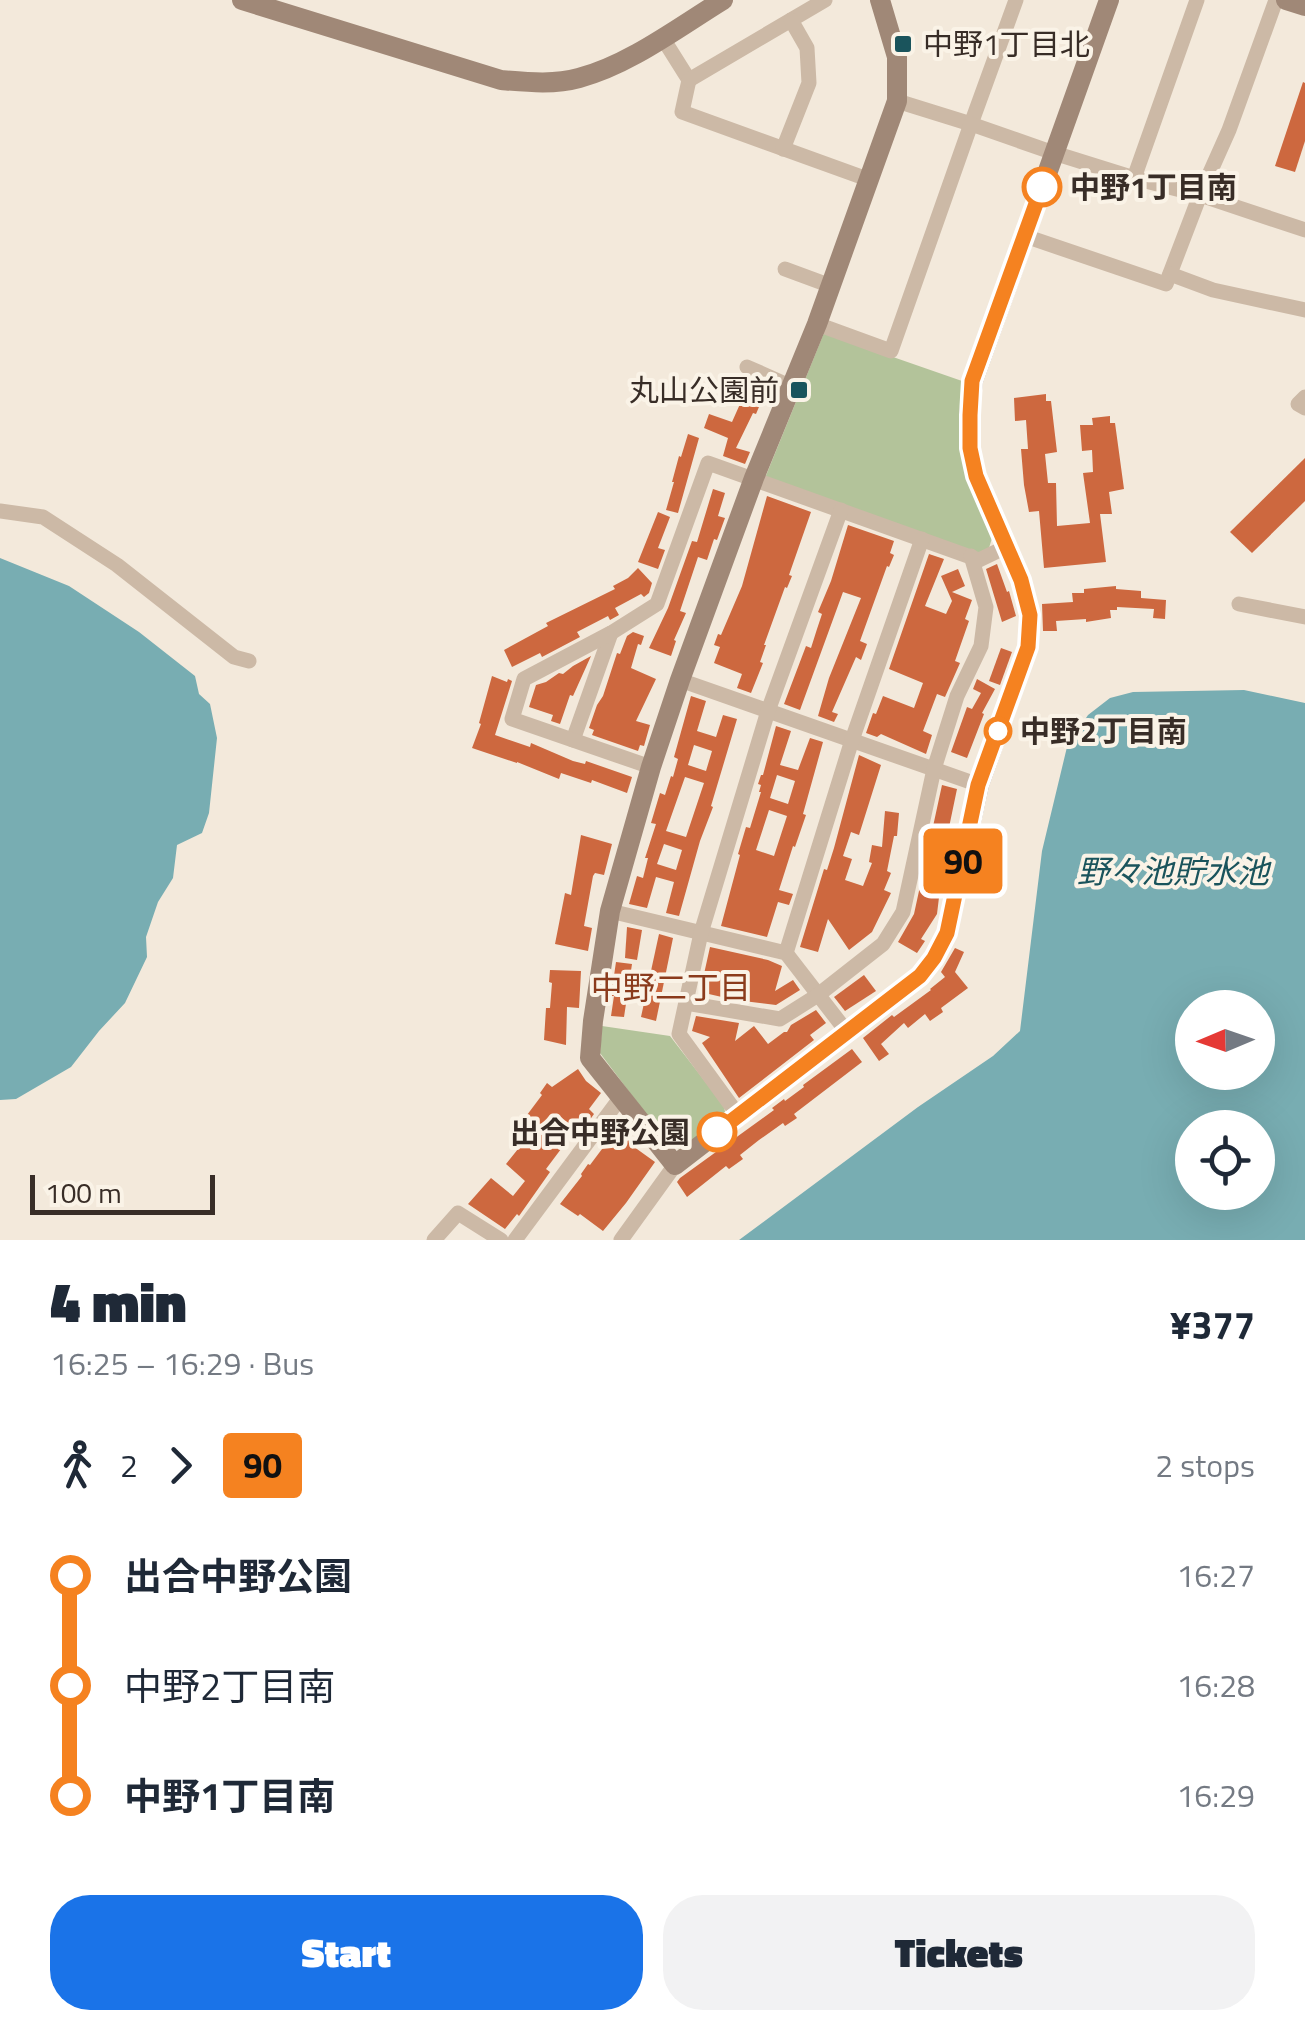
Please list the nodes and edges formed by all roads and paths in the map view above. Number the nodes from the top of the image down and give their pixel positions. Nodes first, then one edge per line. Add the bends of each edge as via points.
1 (242, 0) edge
2 (723, 0) edge
3 (825, 0) edge
4 (880, 0) edge
5 (1016, 0) edge
6 (1109, 0) edge
7 (1198, 0) edge
8 (1276, 0) edge
9 (1286, 0) edge
10 (1305, 6) edge
11 (792, 20) junction
12 (662, 37) junction
13 (689, 80) junction
14 (897, 101) junction
15 (972, 124) junction
16 (784, 149) junction
17 (1054, 154) junction
18 (1134, 178) junction
19 (870, 180) junction
20 (1200, 194) junction
21 (1305, 230) edge
22 (1025, 236) junction
23 (785, 269) dead end
24 (1170, 274) junction
25 (831, 286) junction
26 (1305, 310) edge
27 (817, 324) junction
28 (748, 367) dead end
29 (792, 387) junction
30 (1305, 397) edge
31 (1305, 408) edge
32 (754, 478) junction
33 (841, 510) junction
34 (0, 511) edge
35 (922, 539) junction
36 (1006, 547) junction
37 (970, 556) junction
38 (1239, 604) dead end
39 (1305, 617) edge
40 (612, 633) junction
41 (248, 661) dead end
42 (680, 680) junction
43 (768, 712) junction
44 (574, 740) junction
45 (852, 740) junction
46 (651, 768) junction
47 (934, 770) junction
48 (978, 785) junction
49 (610, 911) junction
50 (701, 932) junction
51 (786, 953) junction
52 (818, 995) junction
53 (686, 1004) junction
54 (847, 1032) junction
55 (621, 1097) junction
56 (738, 1115) junction
57 (675, 1165) junction
58 (434, 1240) edge
59 (501, 1240) edge
60 (514, 1240) edge
61 (621, 1240) edge

1 - 12 street via 501,80 535,83 577,79
2 - 12 street
3 - 11 street
4 - 14 street via 897,57
5 - 15 street
6 - 17 street
7 - 18 street
8 - 20 street
9 - 10 street
11 - 13 street
11 - 16 street via 806,48 810,83
12 - 13 street
13 - 16 street via 682,112
14 - 15 street
14 - 19 street
15 - 17 street
15 - 27 street via 891,351
16 - 19 street
17 - 18 street
17 - 22 street
18 - 20 street
19 - 25 street
20 - 21 street
20 - 24 street
22 - 24 street via 1166,284
22 - 36 street via 972,381 970,448
23 - 25 street
24 - 26 street
25 - 27 street
27 - 29 street
28 - 29 street
29 - 32 street
30 - 31 street via 1298,404
32 - 33 street
32 - 40 street via 708,463 657,604
32 - 42 street
33 - 35 street
33 - 43 street
34 - 41 street via 43,518
35 - 37 street
35 - 45 street
36 - 37 street via 978,560
36 - 48 street via 1030,615 1028,647
37 - 47 street via 986,607 981,646 956,696
38 - 39 street
40 - 44 street
40 - 44 street via 524,680 512,719
42 - 43 street
42 - 46 street
43 - 45 street
43 - 50 street
44 - 46 street
45 - 47 street
45 - 51 street
46 - 49 street
47 - 48 street
47 - 52 street via 904,912 883,944
48 - 54 street via 955,904 934,958
49 - 50 street
49 - 55 street via 590,1058
50 - 51 street
50 - 53 street
51 - 52 street
52 - 53 street via 780,1019
52 - 54 street
53 - 56 street via 679,1034
54 - 56 street
55 - 57 street
55 - 60 street
56 - 57 street
57 - 61 street
58 - 59 street via 458,1213

